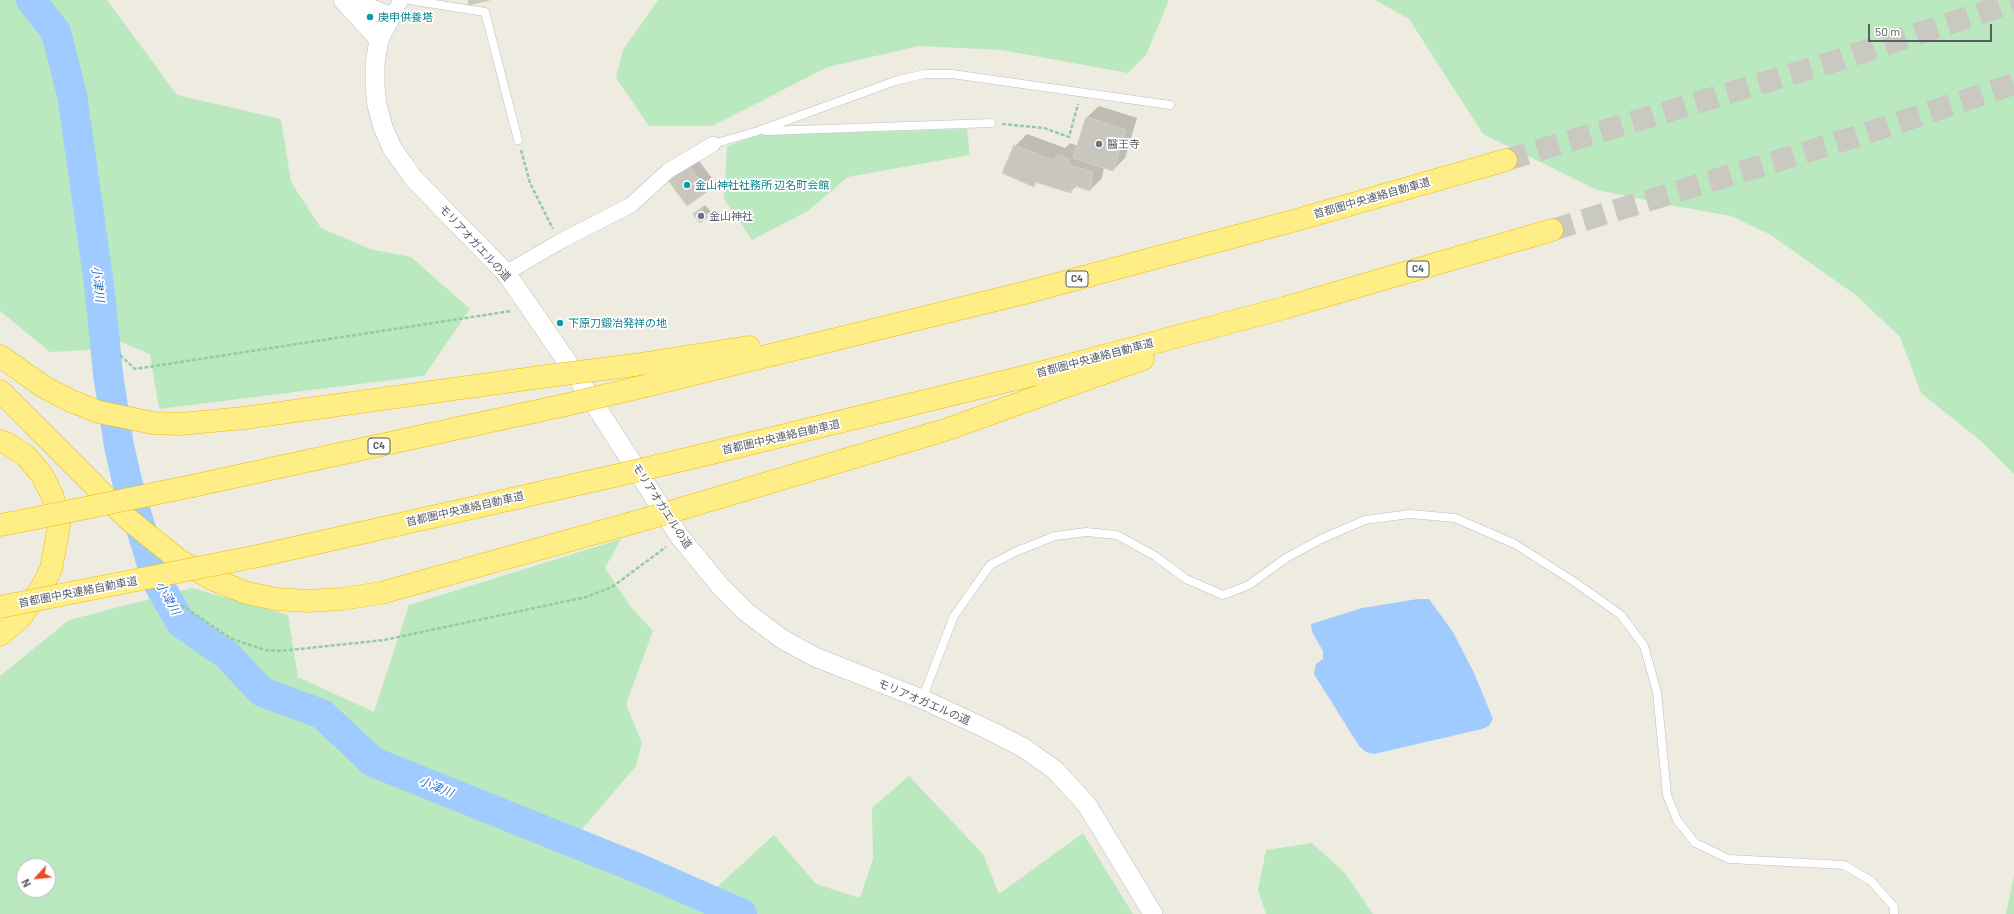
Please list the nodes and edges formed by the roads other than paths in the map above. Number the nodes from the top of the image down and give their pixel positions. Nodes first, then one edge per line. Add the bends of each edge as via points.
1 (343, 0) edge
2 (350, 0) edge
3 (401, 0) edge
4 (409, 0) edge
5 (391, 17) junction
6 (379, 39) junction
7 (1170, 105) dead end
8 (991, 123) dead end
9 (758, 131) junction
10 (518, 140) road end
11 (713, 144) joint
12 (1506, 160) tunnel mouth
13 (1552, 230) tunnel mouth
14 (506, 273) junction
15 (1028, 292) junction
16 (1284, 308) junction
17 (0, 356) edge
18 (0, 391) edge
19 (0, 441) edge
20 (0, 525) edge
21 (0, 607) edge
22 (0, 635) edge
23 (922, 699) junction
24 (1153, 914) edge
25 (1894, 914) edge

1 - 6 street
2 - 5 street
3 - 5 street
4 - 10 lane via 485,12
5 - 6 street, モリアオガエルの道
6 - 14 street, モリアオガエルの道 via 375,64 377,105 392,148 414,179
7 - 9 lane via 952,74 924,74 895,81
8 - 9 lane
9 - 11 lane
11 - 14 street via 668,171 631,205
12 - 15 highway, 首都圏中央連絡自動車道 / C4 via 1300,219
13 - 16 highway, 首都圏中央連絡自動車道 / C4
14 - 23 street, モリアオガエルの道 via 680,537 720,587 746,612 782,639 815,657
15 - 17 highway, bridge via 952,304 751,347 244,418 180,424 153,423 99,412 44,388
15 - 20 highway, 首都圏中央連絡自動車道 / C4, bridge via 565,405
16 - 18 highway, bridge via 945,430 639,521 381,593 341,599 307,601 276,599 247,593 212,579 179,560 128,519
16 - 21 highway, 首都圏中央連絡自動車道 / C4, bridge via 1040,373 614,476 264,555
19 - 22 highway via 26,456 42,475 53,496 59,526 51,569 42,590 20,618
23 - 24 street, モリアオガエルの道 via 1024,748 1055,770 1087,805
23 - 25 lane via 954,616 990,565 1017,550 1055,536 1086,532 1117,535 1155,556 1186,579 1223,595 1249,585 1286,558 1314,543 1365,520 1410,514 1455,518 1515,544 1576,583 1621,615 1644,646 1657,692 1667,795 1677,820 1695,843 1729,858 1844,864 1871,881 1894,907

